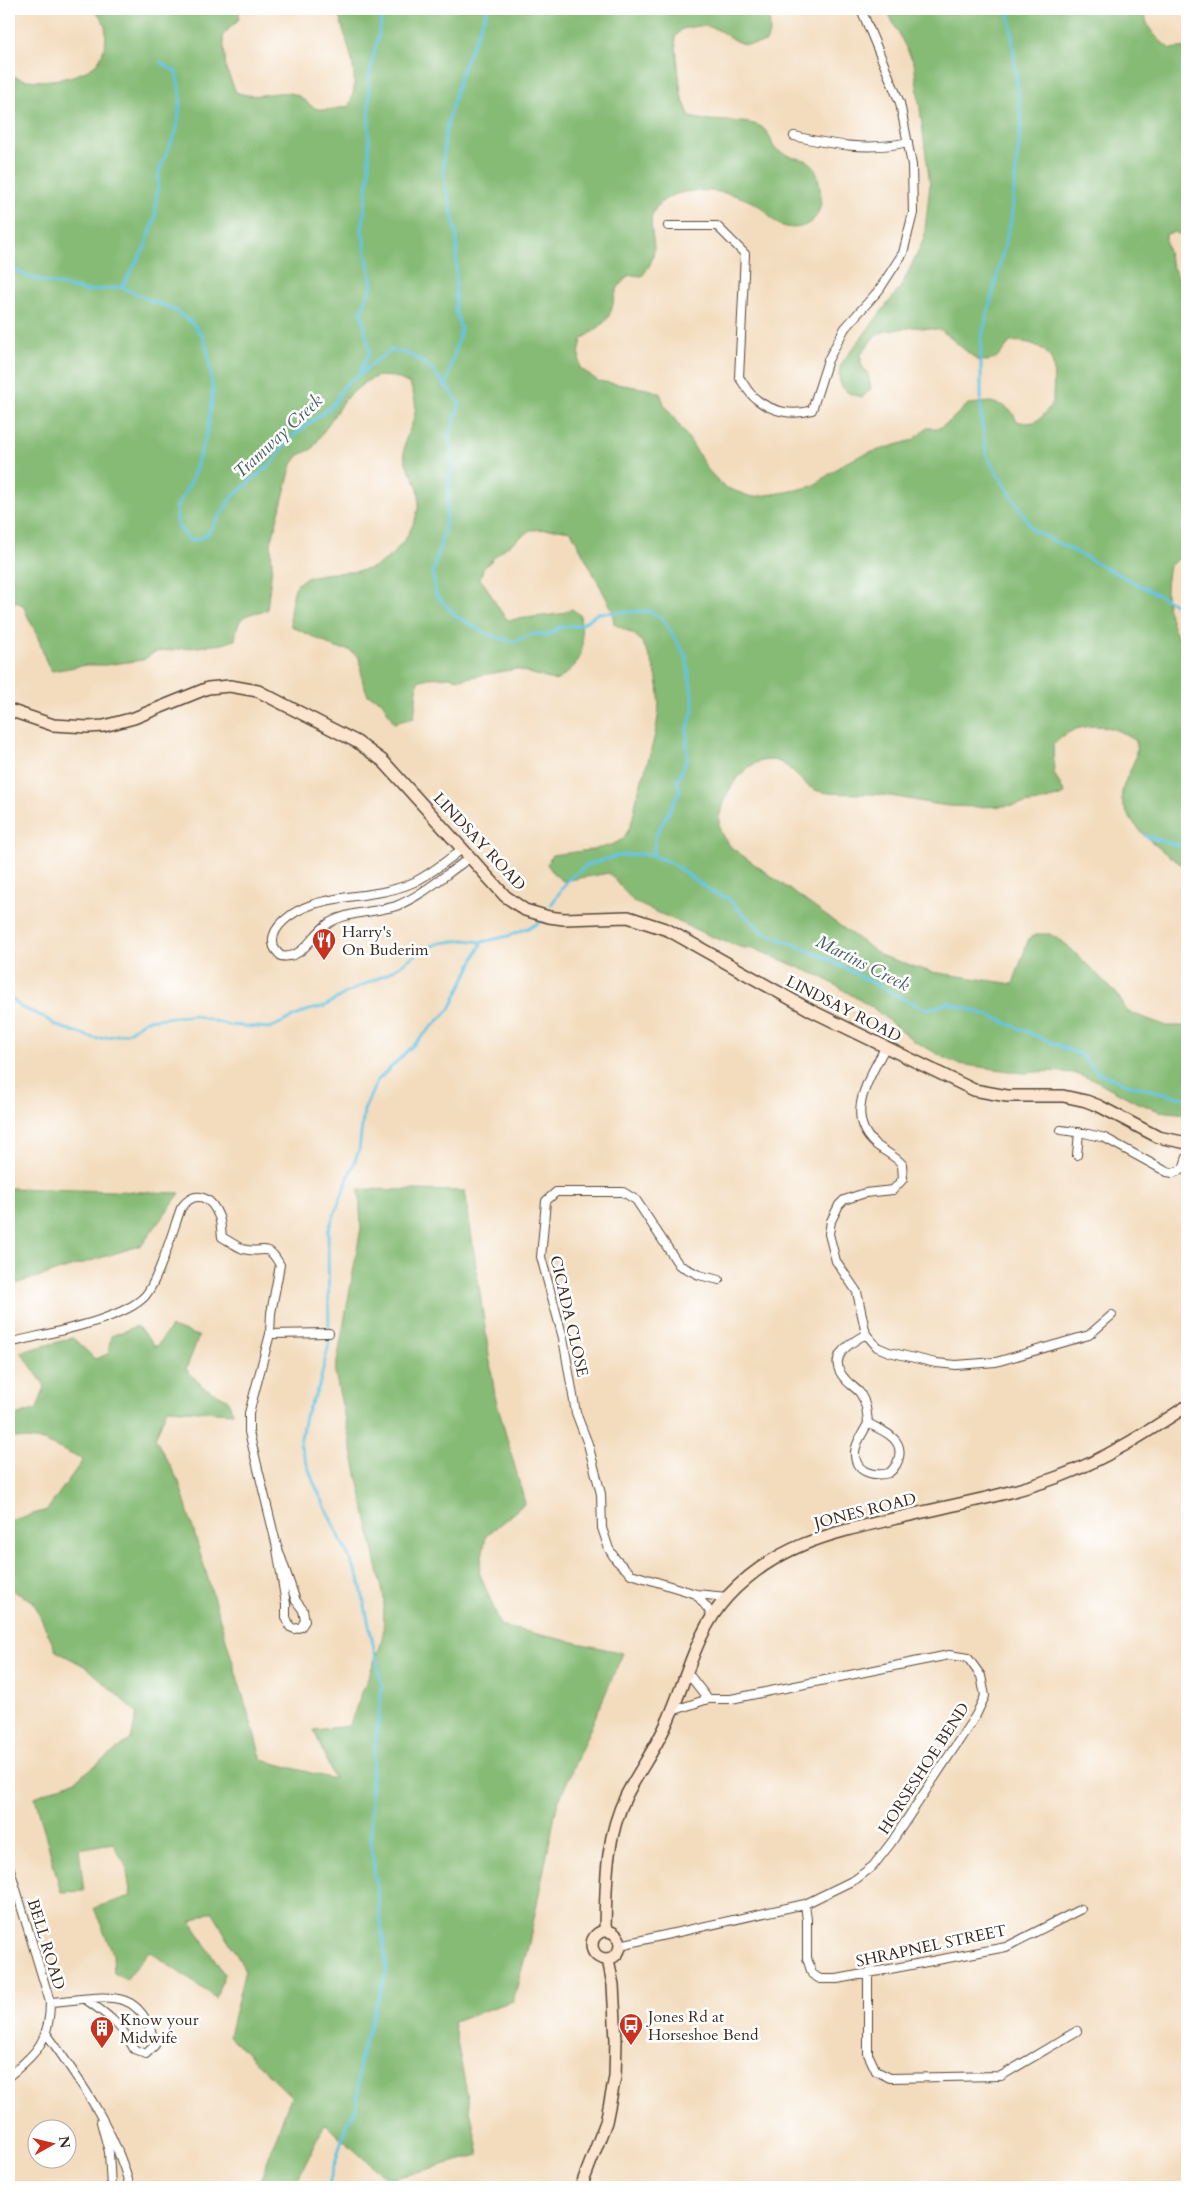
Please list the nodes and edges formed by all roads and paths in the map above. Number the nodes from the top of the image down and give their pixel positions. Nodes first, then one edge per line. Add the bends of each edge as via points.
1 (861, 9) edge
2 (794, 136) dead end
3 (908, 142) junction
4 (668, 226) dead end
5 (9, 710) edge
6 (466, 853) junction
7 (884, 1048) junction
8 (1061, 1130) dead end
9 (1079, 1132) junction
10 (1187, 1143) edge
11 (1077, 1155) dead end
12 (1187, 1157) edge
13 (719, 1280) dead end
14 (1112, 1314) dead end
15 (329, 1333) dead end
16 (270, 1334) junction
17 (866, 1334) junction
18 (9, 1343) edge
19 (1187, 1406) edge
20 (868, 1423) junction
21 (276, 1543) junction
22 (696, 1594) junction
23 (727, 1598) junction
24 (712, 1617) junction
25 (687, 1672) junction
26 (708, 1699) junction
27 (672, 1711) junction
28 (9, 1866) edge
29 (805, 1904) junction
30 (1081, 1909) dead end
31 (605, 1931) junction
32 (620, 1945) junction
33 (608, 1959) junction
34 (868, 1973) junction
35 (85, 2000) junction
36 (50, 2002) junction
37 (1077, 2031) dead end
38 (46, 2033) junction
39 (9, 2076) edge
40 (100, 2115) junction
41 (111, 2187) edge
42 (130, 2187) edge
43 (581, 2187) edge
44 (1089, 2187) edge
45 (1097, 2187) edge

1 - 3 street via 900,103
2 - 3 street via 834,145 891,146
3 - 4 street via 913,213 902,253 880,290 845,328 828,360 812,410 784,414 756,399 739,377 745,254 718,226
5 - 6 street, LINDSAY ROAD via 69,727 96,726 134,718 208,688 252,689 370,751 406,784
6 - 6 street via 422,892 396,906 334,920 318,930 299,954 289,958 281,956 274,948 274,936 280,926 296,912 312,905 412,883
6 - 7 street, LINDSAY ROAD via 505,896 525,910 564,919 628,918 668,930
7 - 10 street, LINDSAY ROAD via 974,1090 1007,1096 1063,1096 1086,1100 1158,1137
7 - 17 street via 863,1091 860,1115 867,1136 902,1164 903,1179 893,1190 865,1193 844,1200 831,1221 829,1234 836,1261 857,1292
8 - 9 street
9 - 11 street
9 - 12 street via 1104,1138 1167,1172 1183,1169
13 - 22 street, CICADA CLOSE via 679,1265 636,1200 623,1192 556,1192 546,1201 540,1257 563,1338 576,1413 601,1494 602,1528 608,1548 630,1574
14 - 17 street via 1089,1335 1018,1357 976,1365 936,1363 889,1352 877,1347
15 - 16 street
16 - 18 street via 280,1265 265,1248 241,1248 222,1236 220,1218 210,1201 202,1196 192,1197 181,1208 152,1286 138,1303 106,1318
16 - 21 street via 249,1413 249,1432
17 - 20 street via 845,1347 840,1354 838,1368 864,1401
19 - 23 street, JONES ROAD via 1122,1447 1059,1477 811,1540 775,1557
20 - 20 street via 893,1438 898,1447 899,1460 889,1473 867,1473 856,1460 857,1444
21 - 21 street via 296,1601 303,1610 305,1621 295,1629 290,1627 286,1617
22 - 23 street, CICADA CLOSE
22 - 24 street
23 - 24 street, JONES ROAD
24 - 25 street, JONES ROAD
25 - 26 street
25 - 27 street, JONES ROAD
26 - 27 street, HORSESHOE BEND
26 - 29 street, HORSESHOE BEND via 731,1699 948,1655 968,1658 981,1676 985,1696 976,1716 891,1843 872,1866 856,1878
27 - 31 street, JONES ROAD via 626,1796 615,1824 607,1862
28 - 36 street, BELL ROAD
29 - 32 street, HORSESHOE BEND
29 - 34 street, SHRAPNEL STREET via 807,1958 812,1974 820,1979
30 - 34 street, SHRAPNEL STREET via 1006,1947
31 - 32 street via 616,1934
31 - 33 street via 595,1936 592,1946 597,1956
32 - 33 street via 617,1954
33 - 43 street via 616,2031 615,2077 606,2122
34 - 37 street via 868,2054 876,2071 890,2078 1002,2076
35 - 35 street via 120,1998 140,2008 152,2028 155,2044 146,2054 134,2049 112,2018
35 - 36 street
36 - 38 street, BELL ROAD
38 - 39 street, BELL ROAD via 35,2055
38 - 40 street
40 - 41 street via 109,2152
40 - 42 street via 123,2160
44 - 45 street

